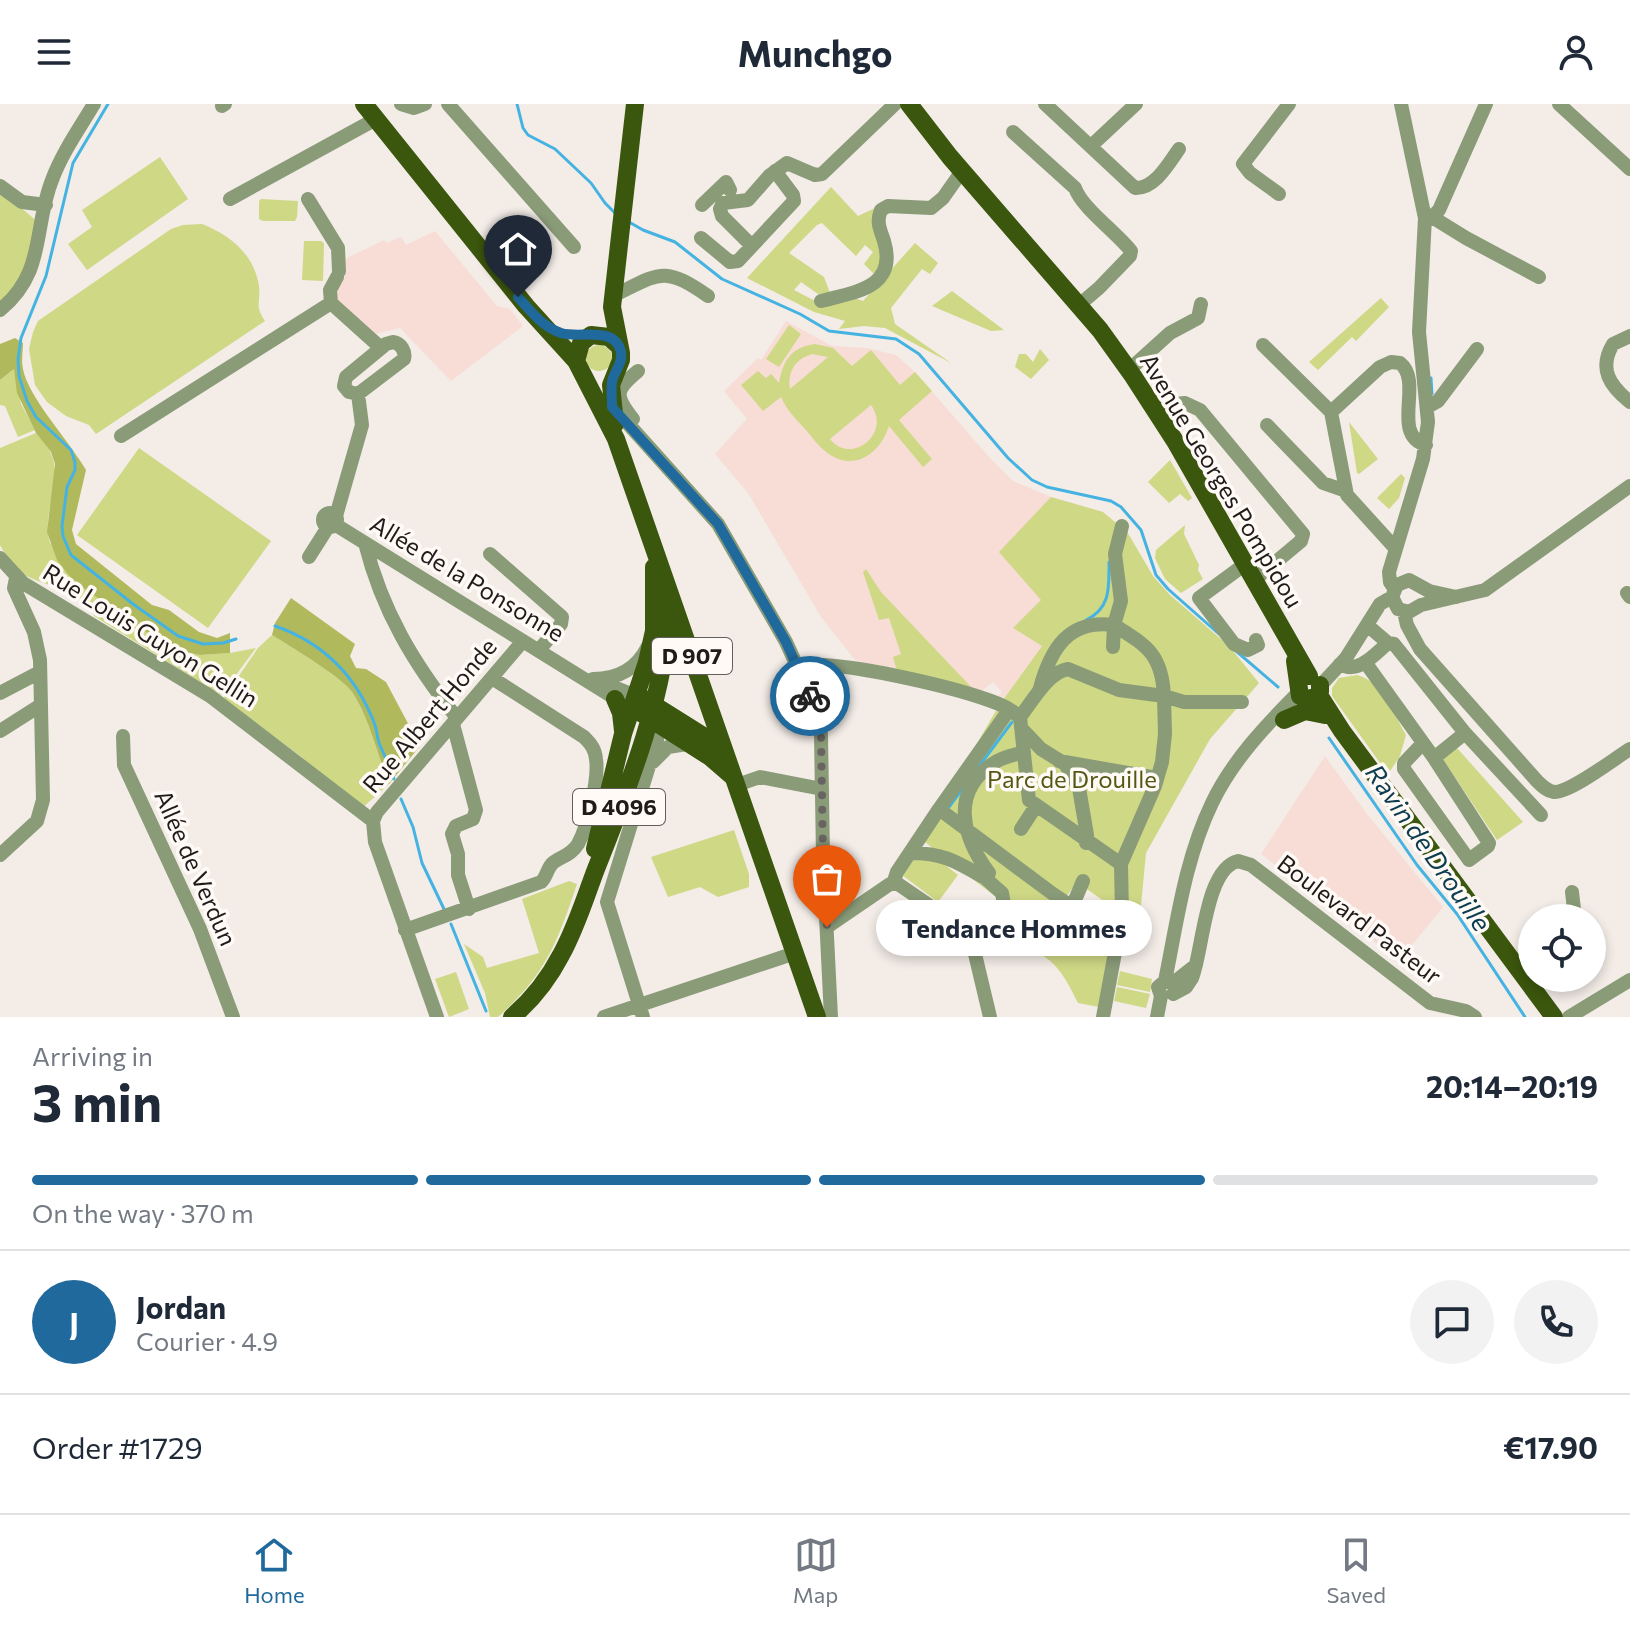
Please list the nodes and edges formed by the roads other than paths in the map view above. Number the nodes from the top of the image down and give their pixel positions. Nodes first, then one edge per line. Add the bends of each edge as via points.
1 (94, 104) edge
2 (364, 104) edge
3 (401, 104) edge
4 (425, 104) edge
5 (448, 104) edge
6 (635, 104) edge
7 (895, 104) edge
8 (909, 104) edge
9 (918, 104) edge
10 (1045, 104) edge
11 (1136, 104) edge
12 (1289, 104) edge
13 (1401, 104) edge
14 (1486, 104) edge
15 (1559, 104) edge
16 (1577, 110) edge
17 (376, 119) junction
18 (1013, 132) dead end
19 (1091, 146) junction
20 (1179, 149) dead end
21 (956, 164) junction
22 (1630, 169) edge
23 (734, 170) dead end
24 (775, 171) junction
25 (0, 186) edge
26 (1279, 194) dead end
27 (729, 195) junction
28 (230, 199) dead end
29 (308, 199) dead end
30 (46, 205) junction
31 (702, 205) dead end
32 (1428, 217) junction
33 (701, 238) dead end
34 (752, 246) junction
35 (574, 247) dead end
36 (1539, 277) dead end
37 (708, 296) dead end
38 (821, 301) dead end
39 (613, 302) junction
40 (331, 303) junction
41 (1201, 304) dead end
42 (1079, 305) junction
43 (0, 310) edge
44 (539, 321) junction
45 (589, 335) junction
46 (1630, 336) edge
47 (1263, 345) dead end
48 (619, 346) junction
49 (381, 348) junction
50 (1477, 349) dead end
51 (580, 368) junction
52 (1129, 370) junction
53 (638, 371) dead end
54 (615, 372) junction
55 (360, 401) junction
56 (1630, 402) edge
57 (1152, 406) junction
58 (612, 407) junction
59 (1427, 407) junction
60 (1331, 412) junction
61 (635, 425) dead end
62 (1267, 425) dead end
63 (121, 436) dead end
64 (616, 439) junction
65 (1426, 445) junction
66 (1630, 486) edge
67 (1346, 491) junction
68 (332, 520) junction
69 (1122, 526) dead end
70 (650, 537) junction
71 (365, 543) junction
72 (1396, 549) junction
73 (490, 554) dead end
74 (309, 557) dead end
75 (0, 558) edge
76 (654, 565) junction
77 (1248, 573) junction
78 (16, 578) junction
79 (666, 582) junction
80 (1456, 597) junction
81 (1404, 600) junction
82 (1371, 618) junction
83 (1120, 629) junction
84 (654, 631) junction
85 (1256, 640) dead end
86 (523, 641) junction
87 (1388, 643) junction
88 (1113, 647) dead end
89 (539, 650) junction
90 (1365, 662) junction
91 (798, 666) junction
92 (574, 671) junction
93 (40, 672) junction
94 (492, 678) junction
95 (593, 679) junction
96 (1315, 685) junction
97 (0, 693) edge
98 (1038, 695) junction
99 (1164, 696) junction
100 (615, 699) junction
101 (1242, 702) dead end
102 (41, 705) junction
103 (646, 708) junction
104 (1013, 715) junction
105 (1325, 715) junction
106 (1284, 720) junction
107 (455, 721) junction
108 (0, 731) edge
109 (1342, 731) junction
110 (1465, 733) junction
111 (623, 734) junction
112 (123, 736) dead end
113 (1423, 743) junction
114 (687, 744) junction
115 (1630, 749) edge
116 (1024, 752) junction
117 (1434, 758) junction
118 (1059, 760) junction
119 (725, 762) junction
120 (646, 772) junction
121 (1157, 778) junction
122 (822, 789) junction
123 (1036, 806) junction
124 (939, 809) junction
125 (1541, 815) dead end
126 (373, 821) junction
127 (964, 828) junction
128 (1021, 829) dead end
129 (1086, 844) junction
130 (911, 853) junction
131 (0, 855) edge
132 (1002, 856) junction
133 (1121, 864) junction
134 (987, 876) junction
135 (1083, 881) dead end
136 (893, 884) junction
137 (1572, 892) dead end
138 (586, 895) junction
139 (1573, 904) edge
140 (1070, 906) junction
141 (464, 910) junction
142 (1006, 916) junction
143 (827, 927) junction
144 (405, 930) junction
145 (975, 931) junction
146 (1118, 937) junction
147 (795, 953) junction
148 (1518, 966) edge
149 (1630, 980) edge
150 (1168, 990) junction
151 (1532, 992) edge
152 (1536, 992) edge
153 (642, 1011) edge
154 (233, 1017) edge
155 (437, 1017) edge
156 (512, 1017) edge
157 (604, 1017) edge
158 (817, 1017) edge
159 (831, 1017) edge
160 (990, 1017) edge
161 (1103, 1017) edge
162 (1165, 1017) edge
163 (1475, 1017) edge
164 (1545, 1017) edge
165 (1554, 1017) edge
166 (1569, 1017) edge

1 - 30 street via 52,179
2 - 17 main road
3 - 4 street
5 - 35 street
6 - 39 main road
7 - 24 street via 821,175 790,163
8 - 21 main road, Avenue Georges Pompidou
9 - 21 main road, Avenue Georges Pompidou
10 - 19 street
11 - 19 street
12 - 26 street via 1243,164
13 - 32 street
14 - 32 street via 1441,206
15 - 16 street
16 - 22 street
17 - 28 street
17 - 44 main road
18 - 42 street via 1075,188 1079,199 1131,251
19 - 20 street via 1139,189 1160,175
21 - 38 street via 943,198 931,208 881,210 887,258 880,278 870,287
21 - 42 main road, Avenue Georges Pompidou
23 - 27 street
24 - 27 street via 748,200
24 - 34 street via 795,200
25 - 30 street via 22,202
27 - 31 street via 725,182
27 - 34 street via 721,214
29 - 40 street via 338,248
30 - 43 street via 27,280
32 - 36 street
32 - 59 street via 1419,332
33 - 34 street via 735,263
37 - 39 street via 685,280 666,275
39 - 45 main road
39 - 48 main road
40 - 49 street
40 - 63 street
41 - 52 street via 1198,318 1170,333
42 - 52 main road, Avenue Georges Pompidou
44 - 45 main road via 561,333
44 - 51 main road
45 - 48 main road via 609,337
45 - 51 main road via 581,343
46 - 56 street via 1613,344 1605,365 1612,386
47 - 60 street
48 - 54 main road via 621,360
49 - 55 street via 345,379 344,386
49 - 55 street via 396,342 404,359
50 - 59 street via 1438,401
51 - 54 main road via 590,378 604,379
51 - 64 main road, D 4096
52 - 57 main road, Avenue Georges Pompidou
53 - 61 street via 619,392
54 - 58 main road, D 4096
55 - 68 street via 362,425
57 - 77 main road, Avenue Georges Pompidou
57 - 77 street via 1181,403 1200,410 1303,534 1301,541
58 - 64 main road, D 4096
58 - 91 street via 718,524
59 - 65 street
60 - 65 street via 1380,367 1400,363 1407,373 1410,435
60 - 67 street
62 - 67 street via 1323,483
64 - 70 main road, D 4096
65 - 72 street
66 - 80 street via 1490,587
67 - 72 street
68 - 71 street, Allée de la Ponsonne
68 - 74 street
69 - 83 street via 1115,554
70 - 76 main road, D 4096
70 - 79 main road, D 4096
71 - 86 street, Allée de la Ponsonne
71 - 107 street via 374,581 397,632
72 - 81 street via 1390,565
73 - 89 street via 562,617
75 - 78 street
76 - 84 main road, D 4096
76 - 103 main road via 660,629
77 - 85 street via 1199,598 1235,645 1246,651 1258,645
77 - 96 main road, Avenue Georges Pompidou
78 - 93 street via 14,588 34,632
78 - 126 street, Rue Louis Guyon Gellin via 210,696
79 - 103 main road, D 4096 via 667,639
79 - 119 main road, D 907
80 - 81 street
80 - 81 street via 1414,582
81 - 82 street via 1380,604
81 - 115 street via 1407,625 1430,660 1548,790 1561,791
82 - 87 street
82 - 96 street
83 - 88 street
83 - 98 street via 1087,624 1063,641 1047,666
83 - 99 street via 1148,649 1163,676
84 - 95 street via 645,652 629,669
84 - 103 main road, D 4096
86 - 89 street, Allée de la Ponsonne
86 - 94 street, Rue Albert Honde
87 - 90 street
87 - 110 street
89 - 92 street, Allée de la Ponsonne
90 - 96 street
90 - 113 street
91 - 104 street via 890,676
91 - 122 street via 820,728
92 - 95 street, Allée de la Ponsonne
92 - 100 street, Allée de la Ponsonne
93 - 97 street
93 - 102 street
94 - 107 street, Rue Albert Honde
94 - 141 street via 584,737 595,752 597,767 588,813 573,850 551,864 541,882
95 - 103 street, Allée de la Ponsonne
96 - 105 main road
96 - 106 street
96 - 109 main road
96 - 150 street via 1252,742 1213,800 1191,860
98 - 99 street via 1056,673 1068,669 1119,690
98 - 104 street
99 - 101 street via 1184,702
99 - 121 street via 1165,748
100 - 103 street, Allée de la Ponsonne
100 - 111 main road
102 - 108 street
102 - 131 street via 42,812
103 - 111 main road, D 4096
103 - 114 main road
103 - 119 main road, D 907
103 - 120 street
103 - 138 main road, D 4096 via 610,835
104 - 116 street
104 - 118 street via 1041,749
104 - 124 street
105 - 106 main road via 1305,711
105 - 109 main road
106 - 150 street via 1219,805 1198,859
107 - 126 street, Rue Albert Honde
107 - 141 street via 476,810 473,819 452,834
109 - 148 main road
110 - 117 street
110 - 125 street
111 - 138 main road, D 4096
112 - 154 street, Allée de Verdun via 124,765 200,929
113 - 117 street
113 - 117 street via 1404,769 1469,860 1489,843
114 - 119 main road
114 - 120 street via 664,749
116 - 123 street via 1028,796
116 - 127 street via 995,762 982,774 968,792
118 - 121 street
118 - 129 street via 1079,788
119 - 122 street via 760,777
119 - 147 main road, D 907
120 - 153 street via 607,897
121 - 133 street
122 - 143 street
123 - 128 street
123 - 129 street
124 - 127 street
124 - 130 street
126 - 144 street
127 - 132 street
127 - 134 street
129 - 133 street
130 - 134 street via 946,856
130 - 136 street
132 - 134 street
132 - 140 street
133 - 146 street
134 - 142 street via 1002,893
135 - 140 street
136 - 143 street
136 - 145 street
137 - 139 street
138 - 156 main road, D 4096 via 560,957
140 - 142 street
140 - 146 street
141 - 144 street
142 - 145 street
143 - 159 street
144 - 155 street
145 - 160 street
146 - 161 street
147 - 153 street
147 - 158 main road, D 907
149 - 166 street
150 - 162 street
150 - 163 street, Boulevard Pasteur via 1196,965 1220,875 1238,861 1251,865 1430,1003
151 - 164 main road
152 - 165 main road
153 - 157 street

